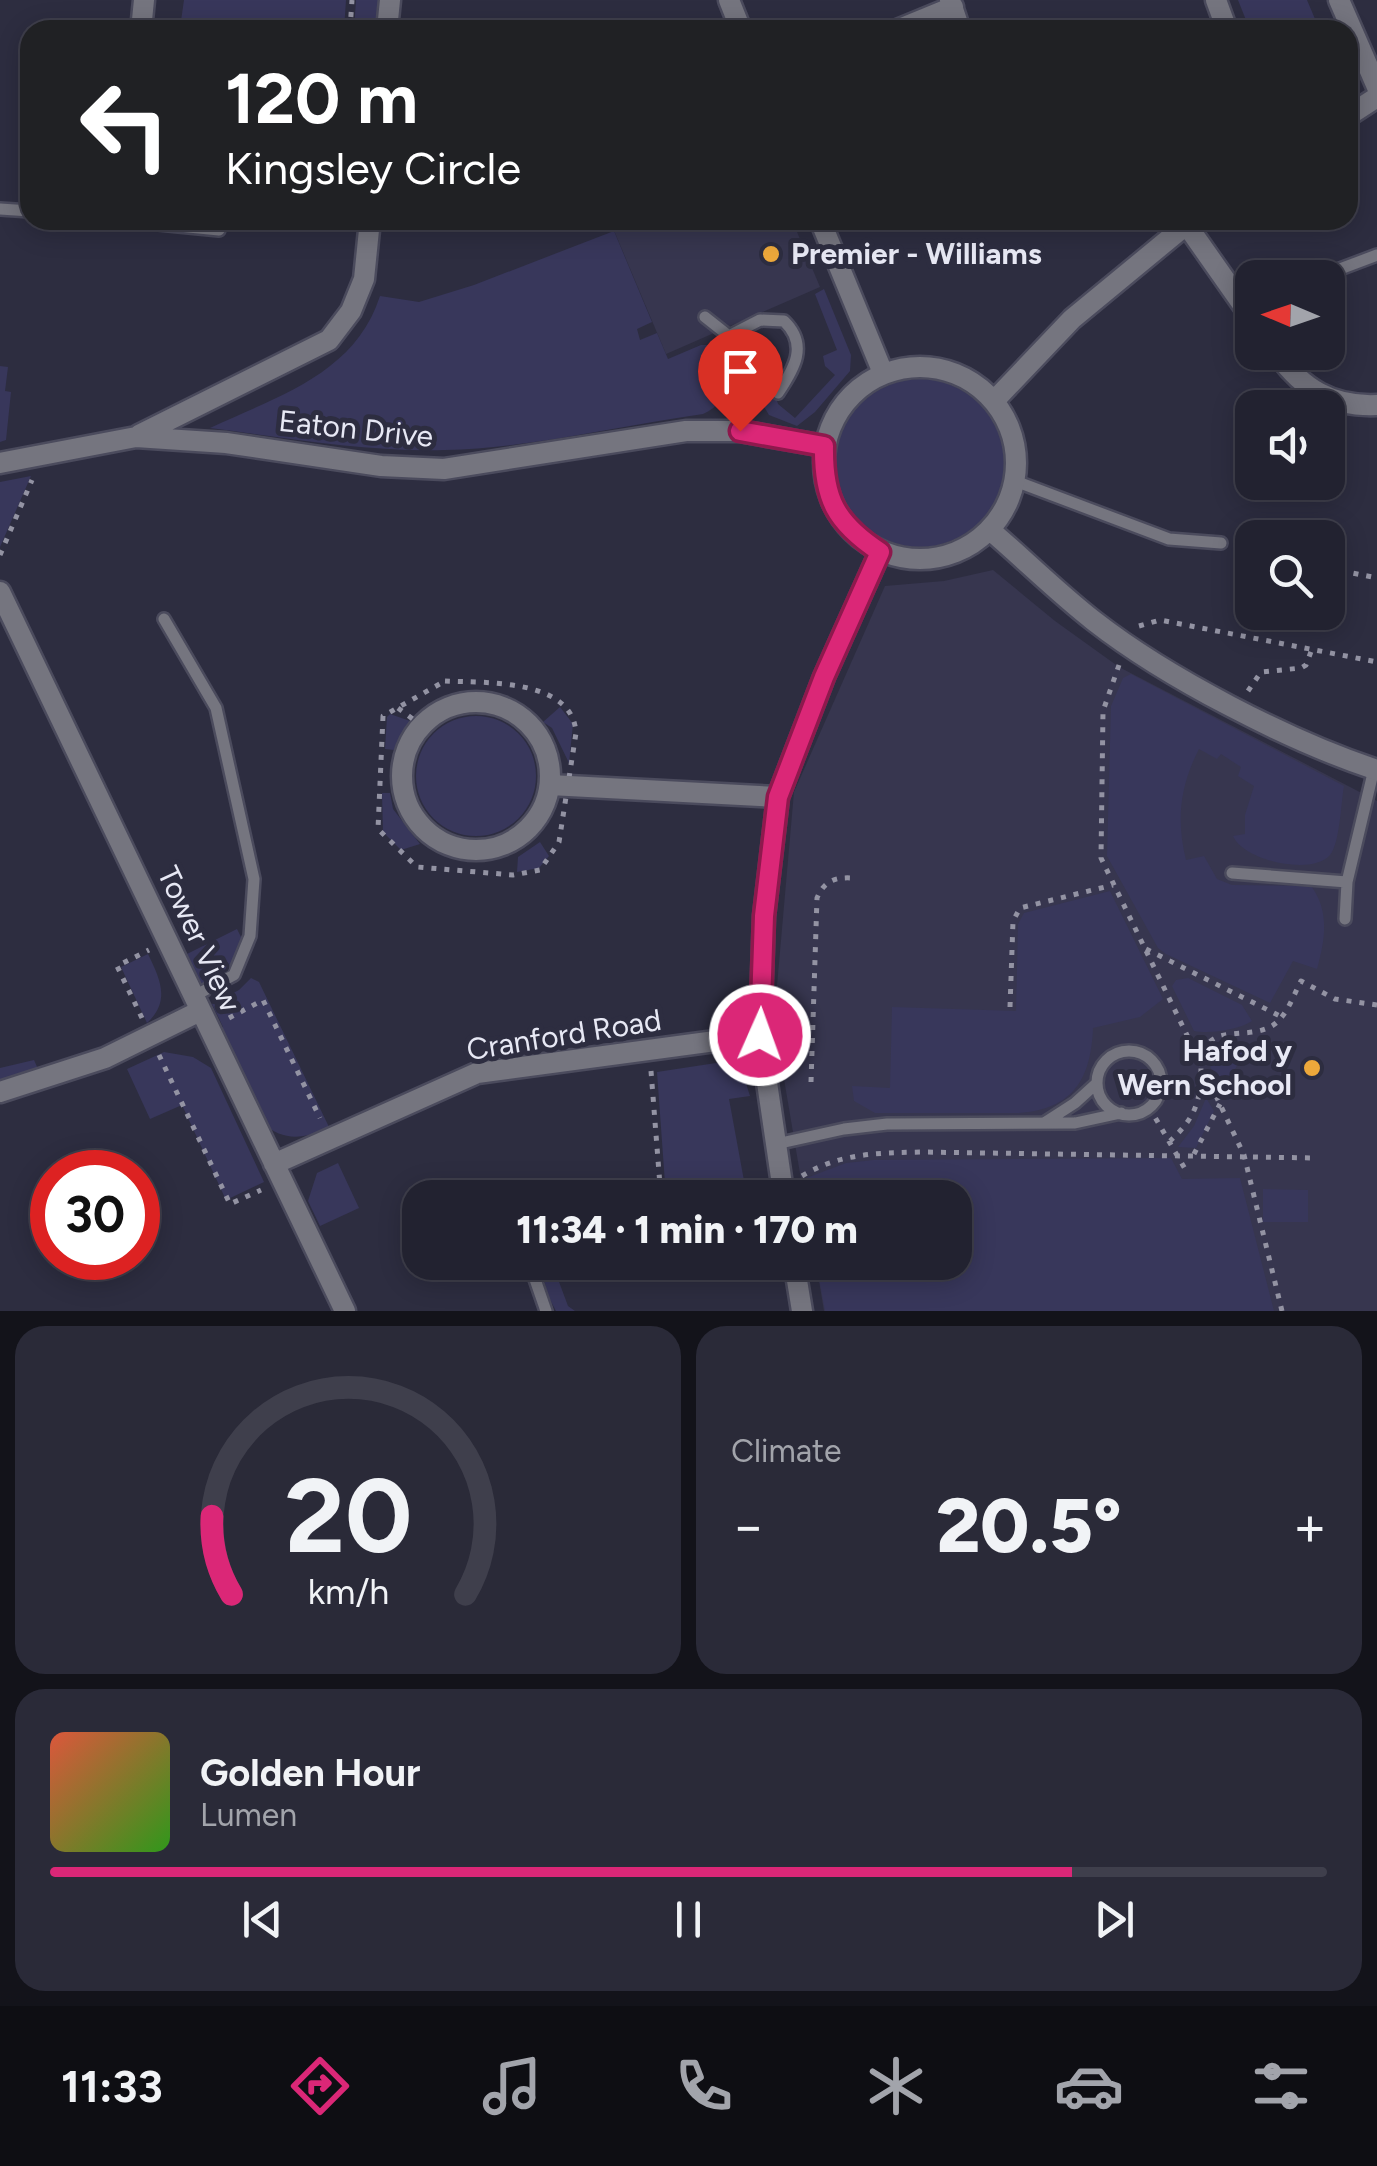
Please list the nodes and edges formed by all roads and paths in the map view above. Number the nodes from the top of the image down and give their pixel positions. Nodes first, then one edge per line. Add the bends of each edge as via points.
1 (952, 4) edge
2 (918, 20) edge
3 (1358, 44) edge
4 (1377, 88) edge
5 (369, 230) edge
6 (824, 230) edge
7 (1179, 230) edge
8 (1195, 230) edge
9 (1377, 255) edge
10 (1345, 267) edge
11 (1235, 288) edge
12 (705, 317) dead end
13 (730, 336) junction
14 (1292, 370) edge
15 (883, 374) junction
16 (778, 393) dead end
17 (994, 400) junction
18 (1377, 405) edge
19 (740, 431) junction
20 (136, 437) junction
21 (824, 446) junction
22 (43, 454) junction
23 (0, 463) edge
24 (1015, 480) junction
25 (990, 530) junction
26 (1221, 543) dead end
27 (880, 552) junction
28 (0, 555) edge
29 (1345, 571) edge
30 (1377, 578) edge
31 (0, 592) edge
32 (164, 619) dead end
33 (1126, 642) junction
34 (1312, 649) junction
35 (1377, 662) edge
36 (398, 708) junction
37 (1238, 708) junction
38 (422, 726) junction
39 (1375, 770) edge
40 (559, 785) junction
41 (778, 797) junction
42 (1232, 874) dead end
43 (852, 878) dead end
44 (1347, 882) junction
45 (1114, 885) junction
46 (1345, 920) dead end
47 (167, 941) junction
48 (1145, 949) junction
49 (1377, 1005) edge
50 (1010, 1007) dead end
51 (201, 1012) junction
52 (1282, 1018) junction
53 (1186, 1033) junction
54 (760, 1035) junction
55 (150, 1036) junction
56 (1208, 1042) junction
57 (650, 1052) junction
58 (1201, 1064) junction
59 (811, 1082) dead end
60 (1097, 1084) junction
61 (0, 1092) edge
62 (1220, 1104) junction
63 (1149, 1107) junction
64 (1120, 1114) junction
65 (1044, 1123) junction
66 (330, 1139) junction
67 (1170, 1141) junction
68 (776, 1144) junction
69 (1177, 1154) junction
70 (1194, 1154) junction
71 (1244, 1155) junction
72 (1317, 1158) dead end
73 (278, 1172) junction
74 (1188, 1174) dead end
75 (659, 1180) edge
76 (781, 1180) edge
77 (801, 1180) edge
78 (535, 1280) edge
79 (797, 1280) edge
80 (345, 1311) edge
81 (546, 1311) edge
82 (802, 1311) edge
83 (1282, 1311) edge

1 - 2 street
3 - 4 street
5 - 20 street via 364,278 351,311 328,340
6 - 15 street
7 - 17 street via 1072,319
8 - 11 street
9 - 10 lane
12 - 13 lane
13 - 16 lane via 760,320 784,321 791,328 796,361
13 - 19 lane via 739,369
14 - 18 street via 1332,402
15 - 17 street via 912,366 943,369 971,380
15 - 21 street via 855,390
17 - 24 street via 1013,438
19 - 20 street, Eaton Drive via 686,431 444,469
19 - 21 street, Eaton Drive
20 - 22 street, Eaton Drive
21 - 27 street via 824,478 834,508
22 - 23 street, Eaton Drive
22 - 28 path
24 - 25 street
24 - 26 lane via 1169,538
25 - 27 street via 967,549 939,559
25 - 33 street
27 - 41 street
29 - 30 path
31 - 47 street, Tower View
32 - 51 lane via 216,708 254,879 250,936 234,976
33 - 34 path via 1133,628 1160,620
33 - 37 street
33 - 45 path via 1103,711 1102,858
34 - 35 path
34 - 37 path via 1301,668 1261,672
36 - 38 path
36 - 40 path via 444,681 550,695 576,724
36 - 40 path via 384,716 378,830 417,866 513,875 540,870 559,842
37 - 39 street
38 - 40 street via 457,704 504,707 540,738
38 - 40 street via 406,751 405,799 417,822 458,848 507,844 528,829
39 - 44 lane
40 - 41 street
41 - 54 street
42 - 44 lane
43 - 59 path via 831,880 817,898
44 - 46 lane
45 - 48 path
45 - 50 path via 1020,908 1013,921
47 - 51 street, Tower View
47 - 55 path via 117,966
48 - 52 path
48 - 53 path
49 - 52 path via 1335,998 1300,981
51 - 55 street
51 - 66 path via 264,1000
51 - 73 street, Tower View
52 - 56 path
53 - 56 path
53 - 58 path
54 - 57 street, Cranford Road
54 - 68 street
55 - 61 street via 106,1058
55 - 73 path via 230,1204
56 - 58 path
57 - 66 street, Cranford Road via 477,1073
57 - 75 path
58 - 62 path
58 - 67 path via 1191,1122
60 - 63 lane via 1110,1056 1141,1053 1160,1078
60 - 64 lane via 1104,1102
60 - 65 lane
62 - 70 path
62 - 71 path
63 - 64 lane
63 - 67 path
64 - 65 lane
65 - 68 lane via 887,1124
66 - 73 street, Cranford Road
67 - 69 path
68 - 76 street
69 - 70 path
69 - 74 path
69 - 77 path via 859,1154 826,1162
70 - 71 path
71 - 72 path
71 - 83 path
73 - 80 street, Tower View
78 - 81 lane
79 - 82 street

